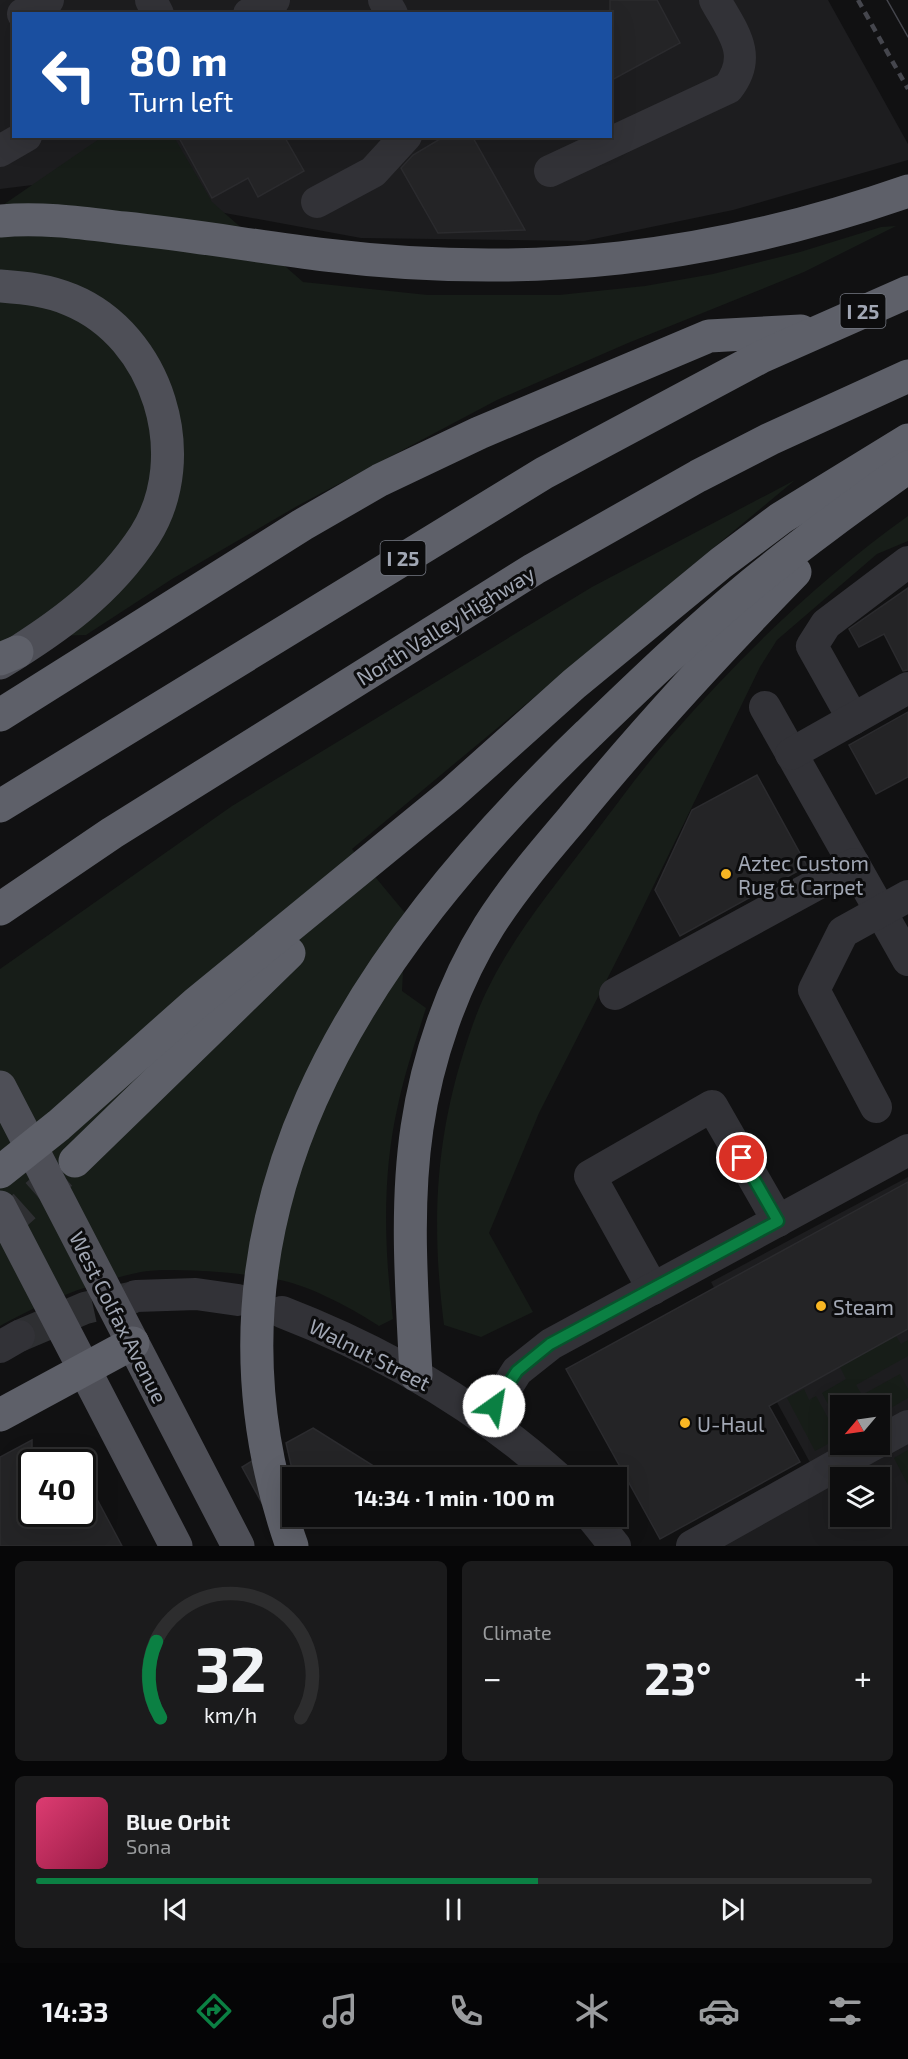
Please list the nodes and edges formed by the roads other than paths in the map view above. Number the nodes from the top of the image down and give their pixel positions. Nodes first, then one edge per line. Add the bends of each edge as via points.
1 (48, 0) edge
2 (274, 0) edge
3 (715, 0) edge
4 (27, 12) edge
5 (253, 12) edge
6 (23, 138) edge
7 (404, 138) edge
8 (0, 151) edge
9 (550, 171) dead end
10 (908, 191) edge
11 (317, 202) dead end
12 (0, 221) edge
13 (0, 286) edge
14 (908, 292) edge
15 (818, 330) junction
16 (908, 376) edge
17 (908, 440) edge
18 (908, 469) edge
19 (908, 562) edge
20 (6, 658) edge
21 (908, 688) edge
22 (765, 707) dead end
23 (0, 715) edge
24 (853, 719) junction
25 (791, 754) junction
26 (450, 795) junction
27 (0, 806) edge
28 (854, 864) junction
29 (908, 896) edge
30 (0, 909) edge
31 (881, 911) junction
32 (908, 960) edge
33 (615, 994) dead end
34 (0, 1080) edge
35 (0, 1087) edge
36 (876, 1107) dead end
37 (15, 1117) junction
38 (908, 1150) edge
39 (75, 1161) tunnel mouth
40 (0, 1172) edge
41 (0, 1207) edge
42 (778, 1221) junction
43 (653, 1288) junction
44 (136, 1296) tunnel mouth
45 (238, 1300) dead end
46 (282, 1312) dead end
47 (133, 1343) junction
48 (84, 1370) junction
49 (416, 1375) junction
50 (0, 1415) edge
51 (486, 1420) junction
52 (908, 1426) edge
53 (890, 1436) edge
54 (854, 1455) edge
55 (546, 1467) edge
56 (600, 1527) edge
57 (176, 1546) edge
58 (238, 1546) edge
59 (292, 1546) edge
60 (615, 1546) edge
61 (692, 1546) edge

1 - 4 street
2 - 5 street
3 - 9 street via 741,51 741,65 728,88
6 - 8 street
7 - 11 street via 373,172
10 - 12 highway via 779,230 673,251 598,262 501,267 439,266 99,225 30,219
13 - 20 main road via 49,292 72,300 116,329 143,364 168,441 166,483 145,534 95,597
14 - 15 highway, I 25
15 - 23 highway via 709,336 479,433 380,480 302,525
15 - 27 highway, I 25 via 695,390 544,473
16 - 30 highway, North Valley Highway via 698,476 534,570 111,833
17 - 26 highway via 781,518 721,563 574,684
18 - 49 highway via 818,549 738,631 618,762 513,890 488,927 449,1009 425,1086 417,1128 411,1214
18 - 59 highway via 751,585 625,698 537,783 463,865 376,982 316,1089 279,1185 268,1226 256,1310 255,1351 263,1433 276,1496
19 - 24 street via 825,624 813,646
21 - 24 street
22 - 25 street
24 - 25 street
25 - 28 street
26 - 39 highway
26 - 40 highway
28 - 31 street
28 - 33 street
29 - 31 street
31 - 32 street
31 - 36 street via 843,932 814,990
34 - 37 main road
35 - 37 main road, West Colfax Avenue
37 - 47 main road, West Colfax Avenue
38 - 42 street
41 - 48 main road
42 - 43 street
42 - 43 street via 712,1106 590,1176
43 - 51 street via 532,1356 517,1371
44 - 45 street via 196,1294
46 - 49 street, Walnut Street via 351,1341
47 - 48 highway
47 - 58 main road, West Colfax Avenue
48 - 50 highway
48 - 57 main road
49 - 51 street, Walnut Street
51 - 55 street
52 - 53 street
54 - 61 street
56 - 60 street

